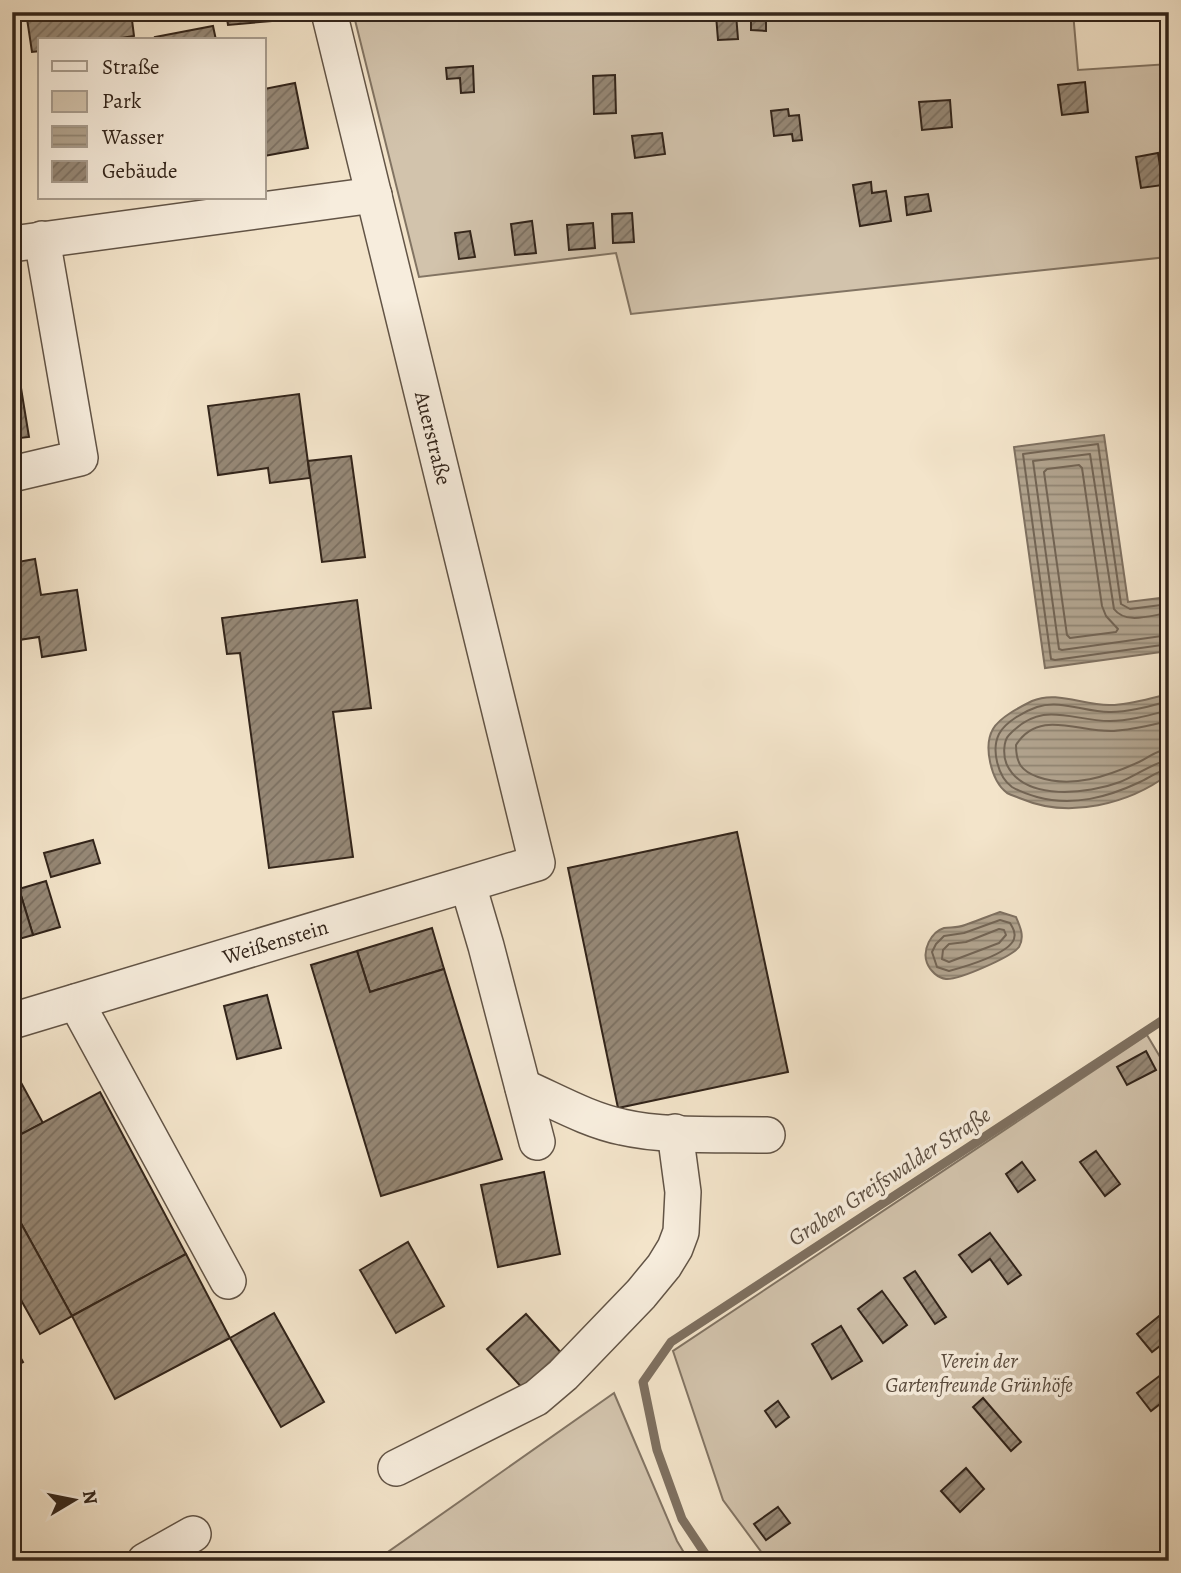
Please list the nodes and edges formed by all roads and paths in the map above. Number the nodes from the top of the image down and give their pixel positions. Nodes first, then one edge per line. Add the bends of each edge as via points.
1 (329, 12) edge
2 (374, 195) junction
3 (27, 242) edge
4 (12, 474) edge
5 (537, 863) joint
6 (468, 885) junction
7 (76, 1002) junction
8 (12, 1021) edge
9 (523, 1087) junction
10 (675, 1132) junction
11 (767, 1135) dead end
12 (537, 1142) dead end
13 (228, 1281) dead end
14 (396, 1468) dead end
15 (193, 1534) dead end
16 (145, 1561) edge

1 - 2 street, Auerstraße
2 - 3 street
2 - 5 street, Auerstraße
3 - 4 street via 80,458
5 - 6 street, Weißenstein
6 - 7 street, Weißenstein
6 - 9 street
7 - 8 street, Weißenstein
7 - 13 street
9 - 10 street via 621,1127
9 - 12 street
10 - 11 street
10 - 14 street via 683,1192 681,1232 676,1248 641,1294 536,1398
15 - 16 street

